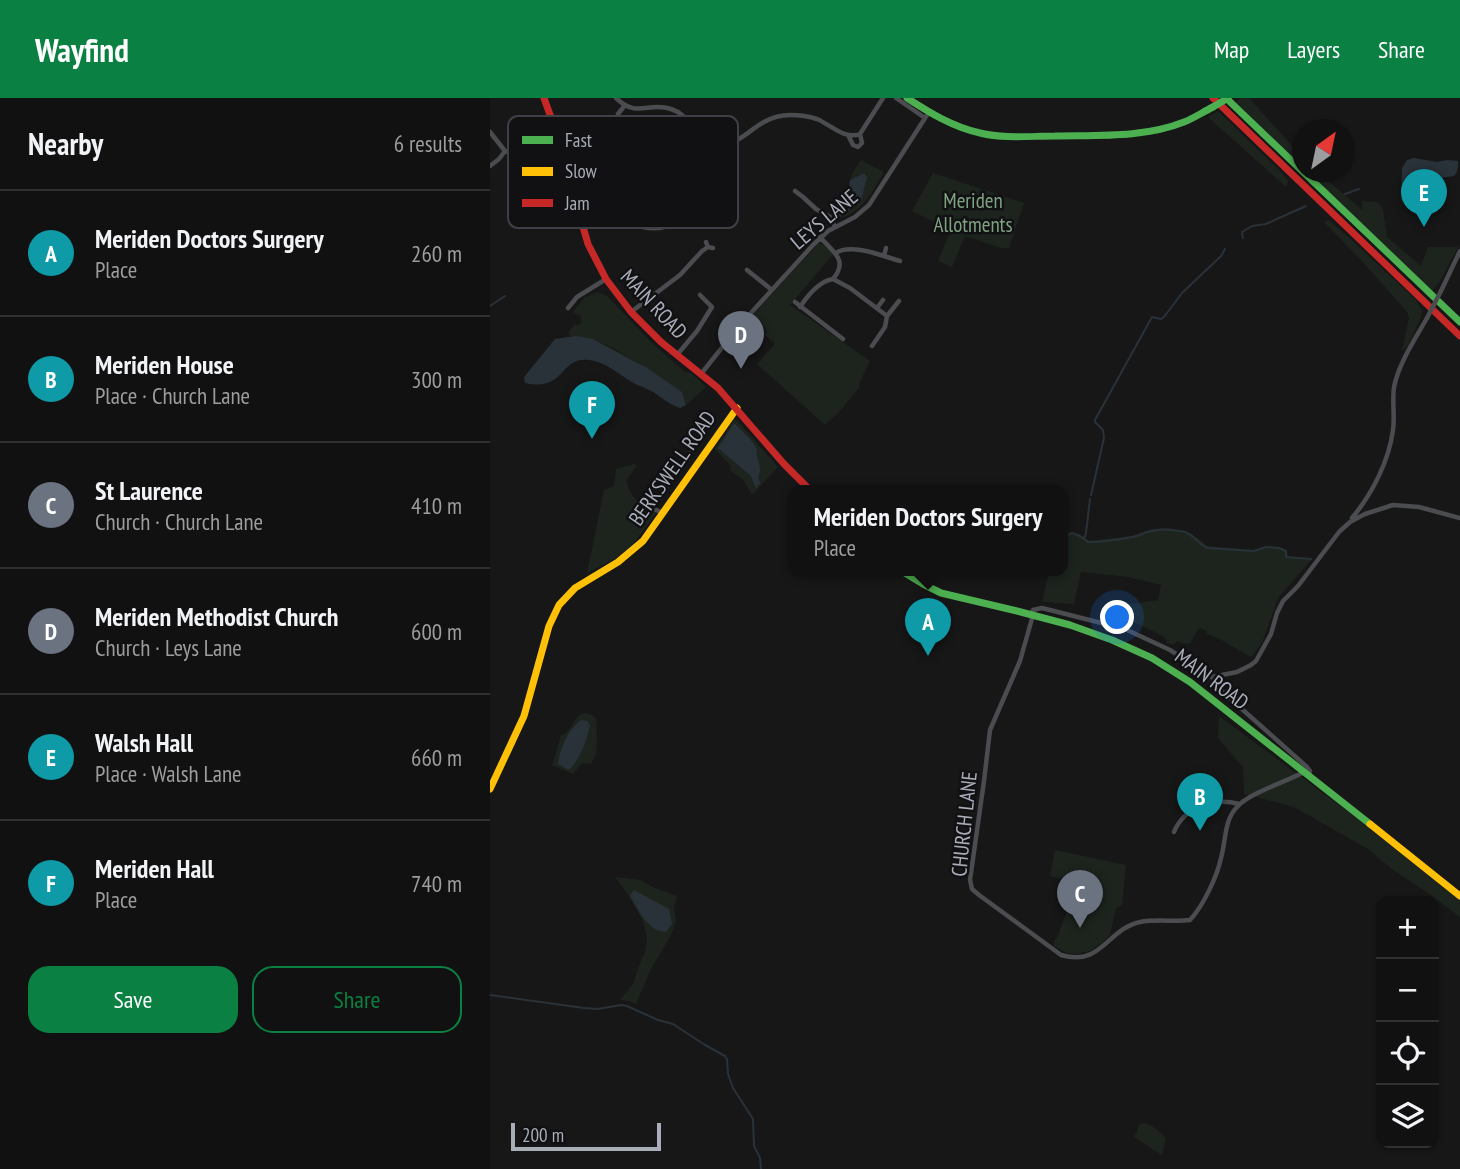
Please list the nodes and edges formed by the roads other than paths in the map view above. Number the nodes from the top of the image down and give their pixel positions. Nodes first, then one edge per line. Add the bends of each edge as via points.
1 (544, 98) edge
2 (616, 98) edge
3 (883, 98) edge
4 (896, 98) edge
5 (907, 98) edge
6 (1213, 98) edge
7 (1227, 98) edge
8 (625, 105) junction
9 (618, 114) dead end
10 (927, 115) junction
11 (551, 116) edge
12 (683, 116) edge
13 (490, 132) edge
14 (860, 134) junction
15 (848, 136) junction
16 (738, 139) edge
17 (505, 151) junction
18 (508, 151) edge
19 (490, 166) edge
20 (795, 191) dead end
21 (836, 227) junction
22 (583, 228) edge
23 (820, 237) junction
24 (709, 246) dead end
25 (886, 248) dead end
26 (1460, 251) edge
27 (836, 253) junction
28 (884, 256) junction
29 (900, 261) dead end
30 (747, 270) dead end
31 (606, 279) junction
32 (833, 279) junction
33 (772, 290) junction
34 (700, 295) dead end
35 (883, 300) dead end
36 (900, 300) dead end
37 (568, 308) dead end
38 (877, 308) junction
39 (631, 312) junction
40 (887, 316) junction
41 (1460, 323) edge
42 (1460, 335) edge
43 (844, 339) dead end
44 (872, 346) dead end
45 (677, 355) junction
46 (701, 374) junction
47 (737, 408) junction
48 (702, 436) dead end
49 (805, 485) edge
50 (1362, 506) junction
51 (663, 513) junction
52 (1365, 514) junction
53 (1460, 518) edge
54 (1350, 522) junction
55 (909, 576) edge
56 (1031, 614) junction
57 (1212, 677) junction
58 (1306, 774) junction
59 (490, 789) edge
60 (1240, 804) junction
61 (1174, 832) dead end
62 (1460, 896) edge

1 - 11 main road, MAIN ROAD
2 - 8 street
3 - 14 street
4 - 10 street
5 - 10 main road
6 - 42 main road
7 - 10 main road, bridge via 1182,122 1118,134 991,136
7 - 41 main road
8 - 9 street
8 - 12 street via 632,109 660,106
10 - 21 street, LEYS LANE via 869,205
13 - 17 street
14 - 15 street
14 - 15 street via 858,147
15 - 16 street via 798,115 767,120
17 - 18 street
17 - 19 street
20 - 21 street via 830,217
21 - 23 street, LEYS LANE
22 - 31 main road, MAIN ROAD
23 - 27 street
23 - 33 street, LEYS LANE
24 - 39 street
25 - 28 street
26 - 50 street, bridge via 1401,367 1394,387 1388,450
27 - 28 street via 852,249
27 - 32 street via 840,267
28 - 29 street
30 - 33 street
31 - 37 street
31 - 39 main road, MAIN ROAD
32 - 38 street
32 - 43 street via 797,305
33 - 46 street, LEYS LANE
34 - 45 street via 712,307
35 - 38 street
36 - 40 street
38 - 40 street
39 - 45 main road, MAIN ROAD
40 - 44 street
45 - 46 main road, MAIN ROAD
46 - 47 main road, MAIN ROAD
47 - 49 main road, MAIN ROAD
47 - 51 main road, BERKSWELL ROAD
48 - 51 street via 654,505
50 - 52 street
50 - 54 street
51 - 59 main road, BERKSWELL ROAD via 636,547 575,588 559,605 549,625 524,716
52 - 53 street via 1392,505
52 - 54 street
54 - 57 street via 1283,601 1256,661 1237,672
55 - 56 main road, MAIN ROAD via 947,595
56 - 57 street via 1042,608 1125,629
56 - 58 main road, MAIN ROAD via 1148,655 1190,682
56 - 60 street, CHURCH LANE via 1020,661 990,730 970,880 976,893 1061,955 1073,959 1092,954 1128,926 1190,920 1195,915 1215,877 1228,822
57 - 58 street via 1307,767 1310,771
58 - 60 street
58 - 62 main road, MAIN ROAD
60 - 61 street via 1219,802 1194,808

